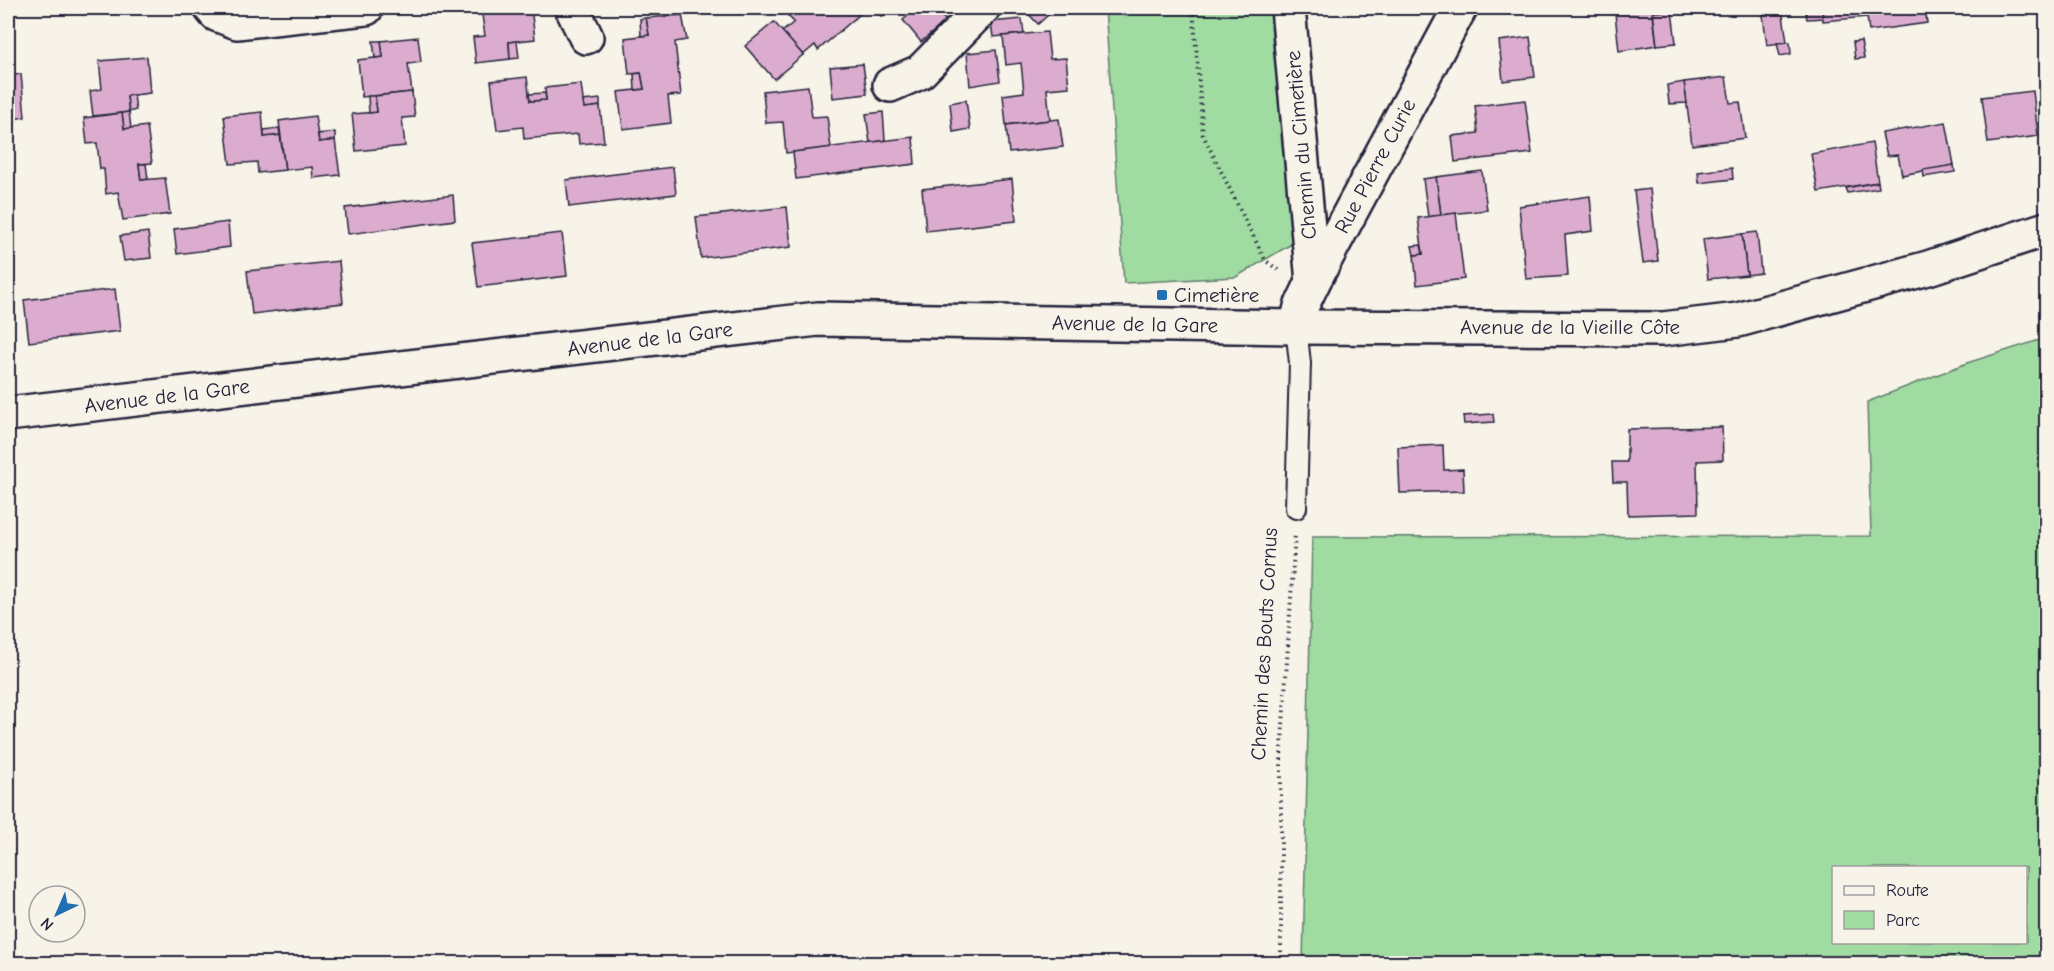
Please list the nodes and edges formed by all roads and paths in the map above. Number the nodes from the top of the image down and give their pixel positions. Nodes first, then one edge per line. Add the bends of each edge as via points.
1 (211, 8) edge
2 (366, 8) edge
3 (572, 8) edge
4 (983, 8) edge
5 (1193, 8) edge
6 (1288, 8) edge
7 (1460, 8) edge
8 (586, 37) dead end
9 (890, 85) dead end
10 (2046, 229) edge
11 (1310, 287) junction
12 (1296, 327) junction
13 (8, 414) edge
14 (1296, 508) joint
15 (1281, 963) edge

1 - 2 street via 237,22
3 - 8 street
4 - 9 street via 920,72
5 - 11 path via 1203,135 1265,260
6 - 11 street, Chemin du Cimetière
7 - 11 street, Rue Pierre Curie
10 - 12 street, Avenue de la Vieille Côte via 1928,268 1738,320 1663,329
11 - 12 street, Rue Pierre Curie
12 - 13 street, Avenue de la Gare via 818,318
12 - 14 lane, Chemin des Bouts Cornus via 1300,363
14 - 15 path, Chemin des Bouts Cornus via 1281,757

